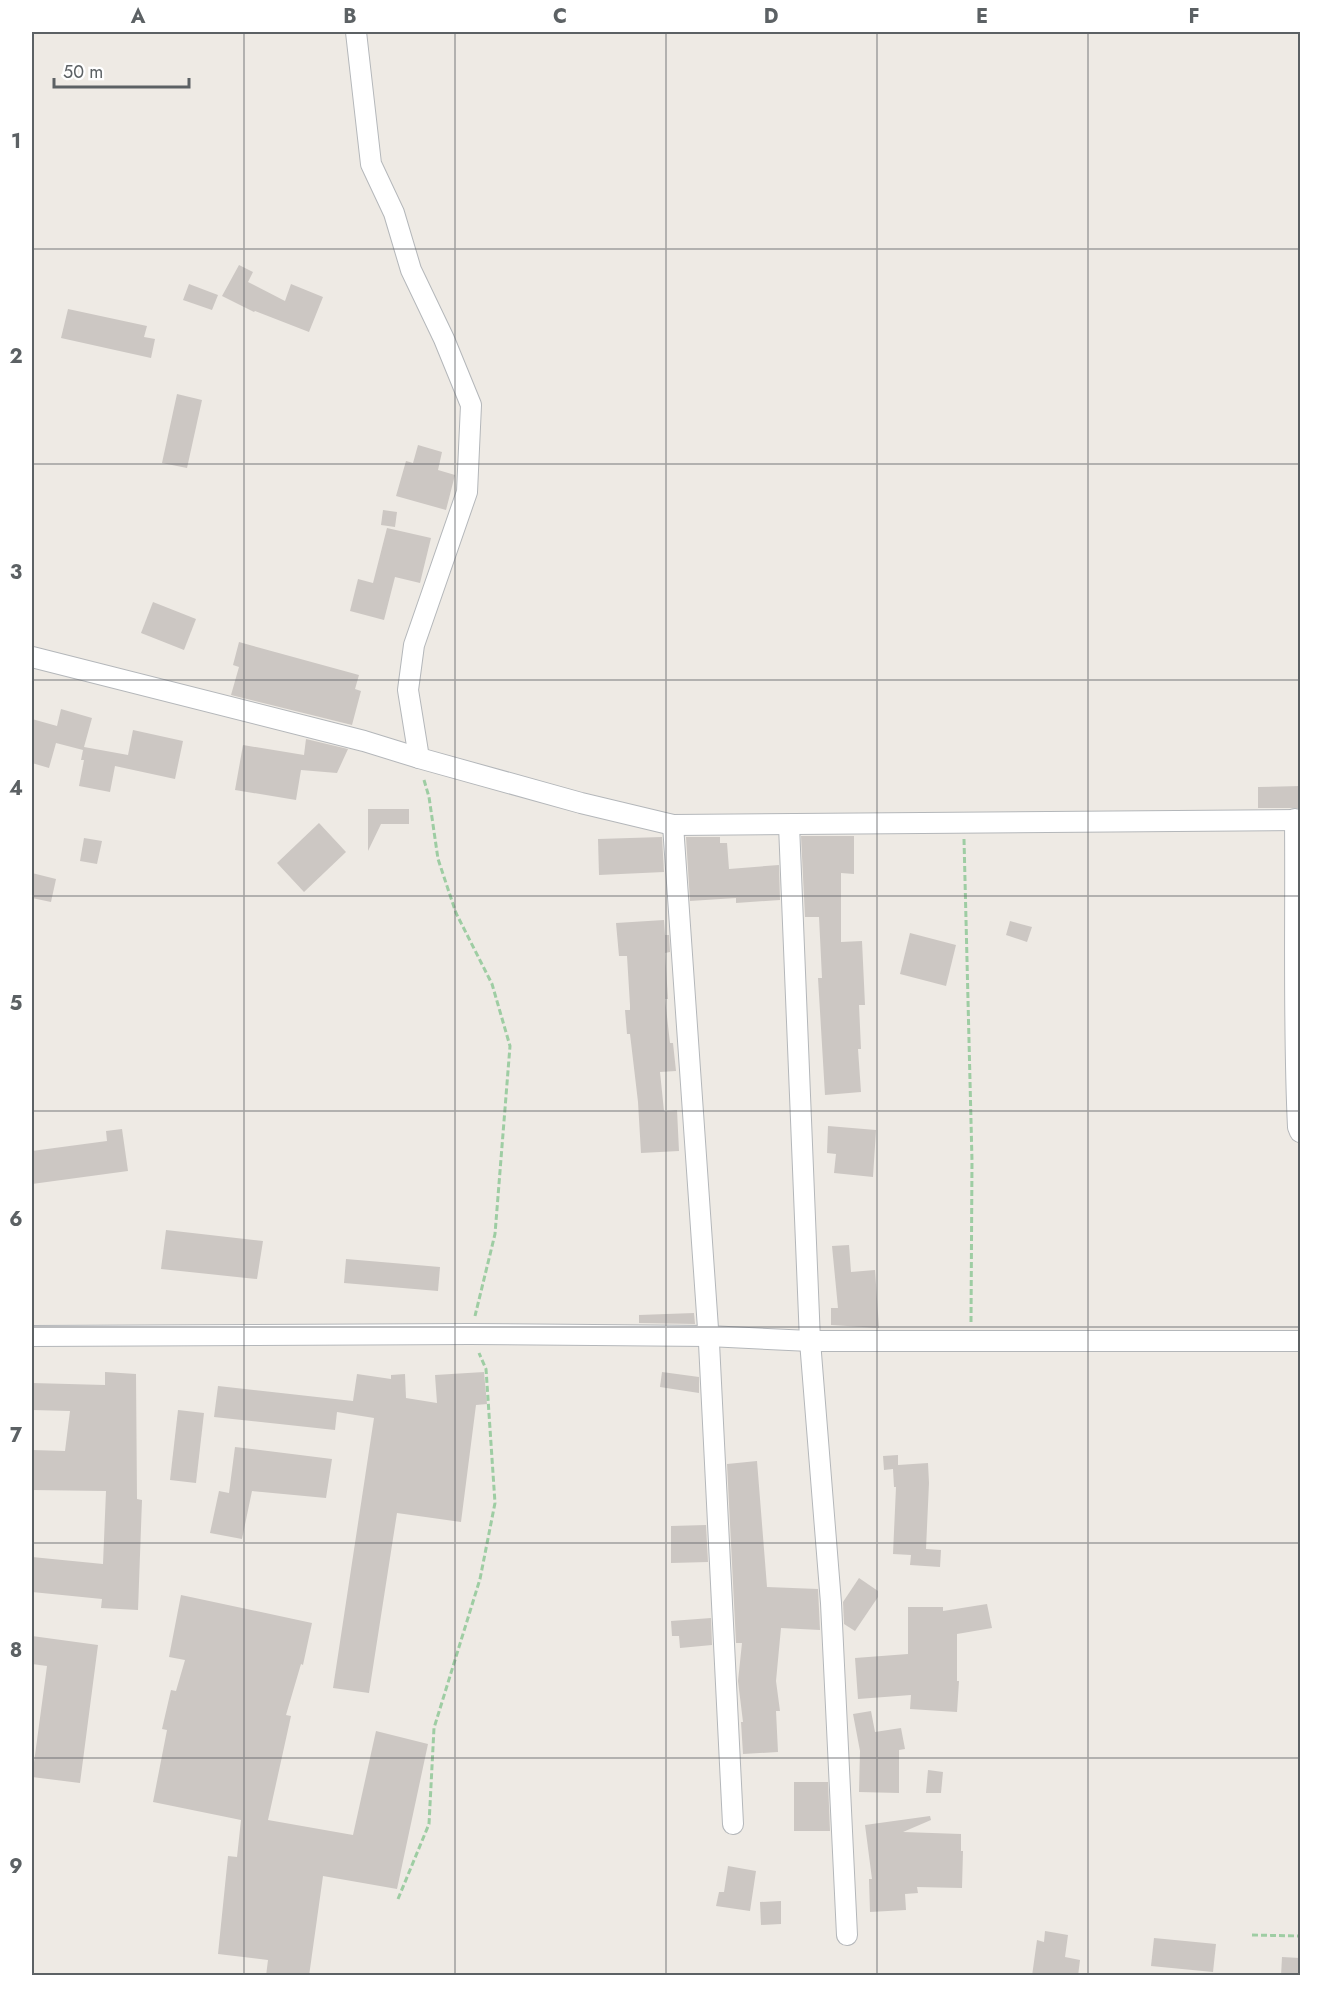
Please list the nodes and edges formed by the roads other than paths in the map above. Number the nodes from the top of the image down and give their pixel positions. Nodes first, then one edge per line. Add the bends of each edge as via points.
1 (356, 32) edge
2 (32, 657) edge
3 (418, 758) junction
4 (1298, 820) edge
5 (673, 825) junction
6 (789, 825) junction
7 (1300, 1132) edge
8 (32, 1336) edge
9 (708, 1336) junction
10 (810, 1341) junction
11 (1300, 1341) edge
12 (733, 1824) dead end
13 (847, 1935) dead end

1 - 3 street via 371,164 394,213 411,270 471,405 467,492 414,645 408,690
2 - 3 street
3 - 5 street
4 - 6 street
4 - 7 street via 1294,996
5 - 6 street
5 - 9 street
6 - 10 street
8 - 9 street
9 - 10 street
9 - 12 street
10 - 11 street
10 - 13 street via 831,1603

